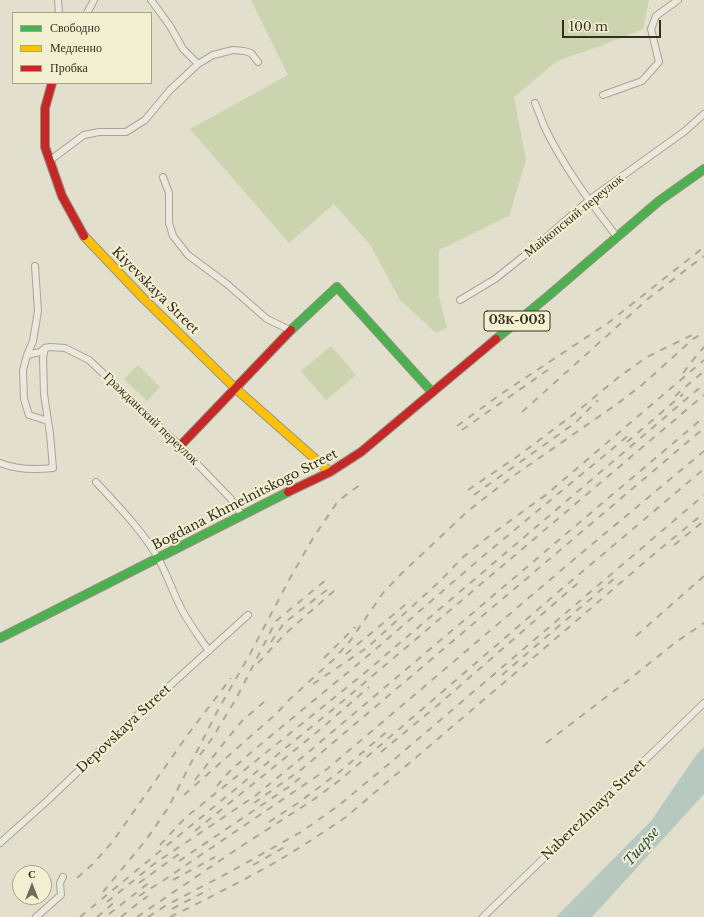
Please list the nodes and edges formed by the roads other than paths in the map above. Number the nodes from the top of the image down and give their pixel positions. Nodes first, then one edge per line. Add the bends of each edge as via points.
1 (58, 0) edge
2 (94, 0) edge
3 (151, 0) edge
4 (678, 0) edge
5 (59, 12) edge
6 (88, 12) edge
7 (258, 62) dead end
8 (198, 64) junction
9 (52, 84) edge
10 (603, 94) dead end
11 (535, 103) dead end
12 (704, 114) edge
13 (49, 161) junction
14 (704, 169) edge
15 (163, 177) dead end
16 (589, 200) junction
17 (617, 237) junction
18 (35, 266) dead end
19 (460, 300) dead end
20 (290, 330) junction
21 (45, 348) junction
22 (27, 355) junction
23 (235, 388) junction
24 (432, 392) junction
25 (48, 421) junction
26 (180, 446) junction
27 (0, 463) edge
28 (330, 472) junction
29 (96, 482) dead end
30 (242, 515) junction
31 (158, 558) junction
32 (248, 615) dead end
33 (0, 638) edge
34 (209, 651) junction
35 (704, 703) edge
36 (0, 843) edge
37 (63, 877) dead end
38 (36, 917) edge
39 (483, 917) edge

1 - 5 street
2 - 6 street
3 - 8 street via 183,49
4 - 10 street via 656,16 651,29 659,62 642,81
7 - 8 street via 250,53 233,50 213,55
8 - 13 street via 170,90 145,120 126,132 84,135
9 - 13 street, Kiyevskaya Street via 45,108 45,146
11 - 16 street via 544,126
12 - 16 street, Майкопский переулок via 685,131
13 - 23 street, Kiyevskaya Street via 62,196 82,234
14 - 17 street, Bogdana Khmelnitskogo Street / 03К-003 via 659,201
15 - 20 street via 169,193 169,223 173,236 188,254 267,319
16 - 17 street
16 - 19 street, Майкопский переулок via 495,279
17 - 24 street, Bogdana Khmelnitskogo Street / 03К-003
18 - 22 street via 38,311 33,341
20 - 23 street
20 - 24 street via 337,287
21 - 22 street, Гражданский переулок
21 - 25 street via 44,394
21 - 26 street, Гражданский переулок via 65,348 89,360
22 - 25 street via 23,370 24,399 29,415
23 - 26 street
23 - 28 street, Kiyevskaya Street
24 - 28 street, Bogdana Khmelnitskogo Street / 03К-003 via 361,452
25 - 27 street via 53,468 10,468
26 - 30 street, Гражданский переулок via 230,498
28 - 30 street, Bogdana Khmelnitskogo Street
29 - 31 street via 124,513
30 - 31 street, Bogdana Khmelnitskogo Street
31 - 33 street, Bogdana Khmelnitskogo Street
31 - 34 street via 182,611
32 - 34 street, Depovskaya Street
34 - 36 street, Depovskaya Street
35 - 39 street, Naberezhnaya Street
37 - 38 street via 60,883 61,896

